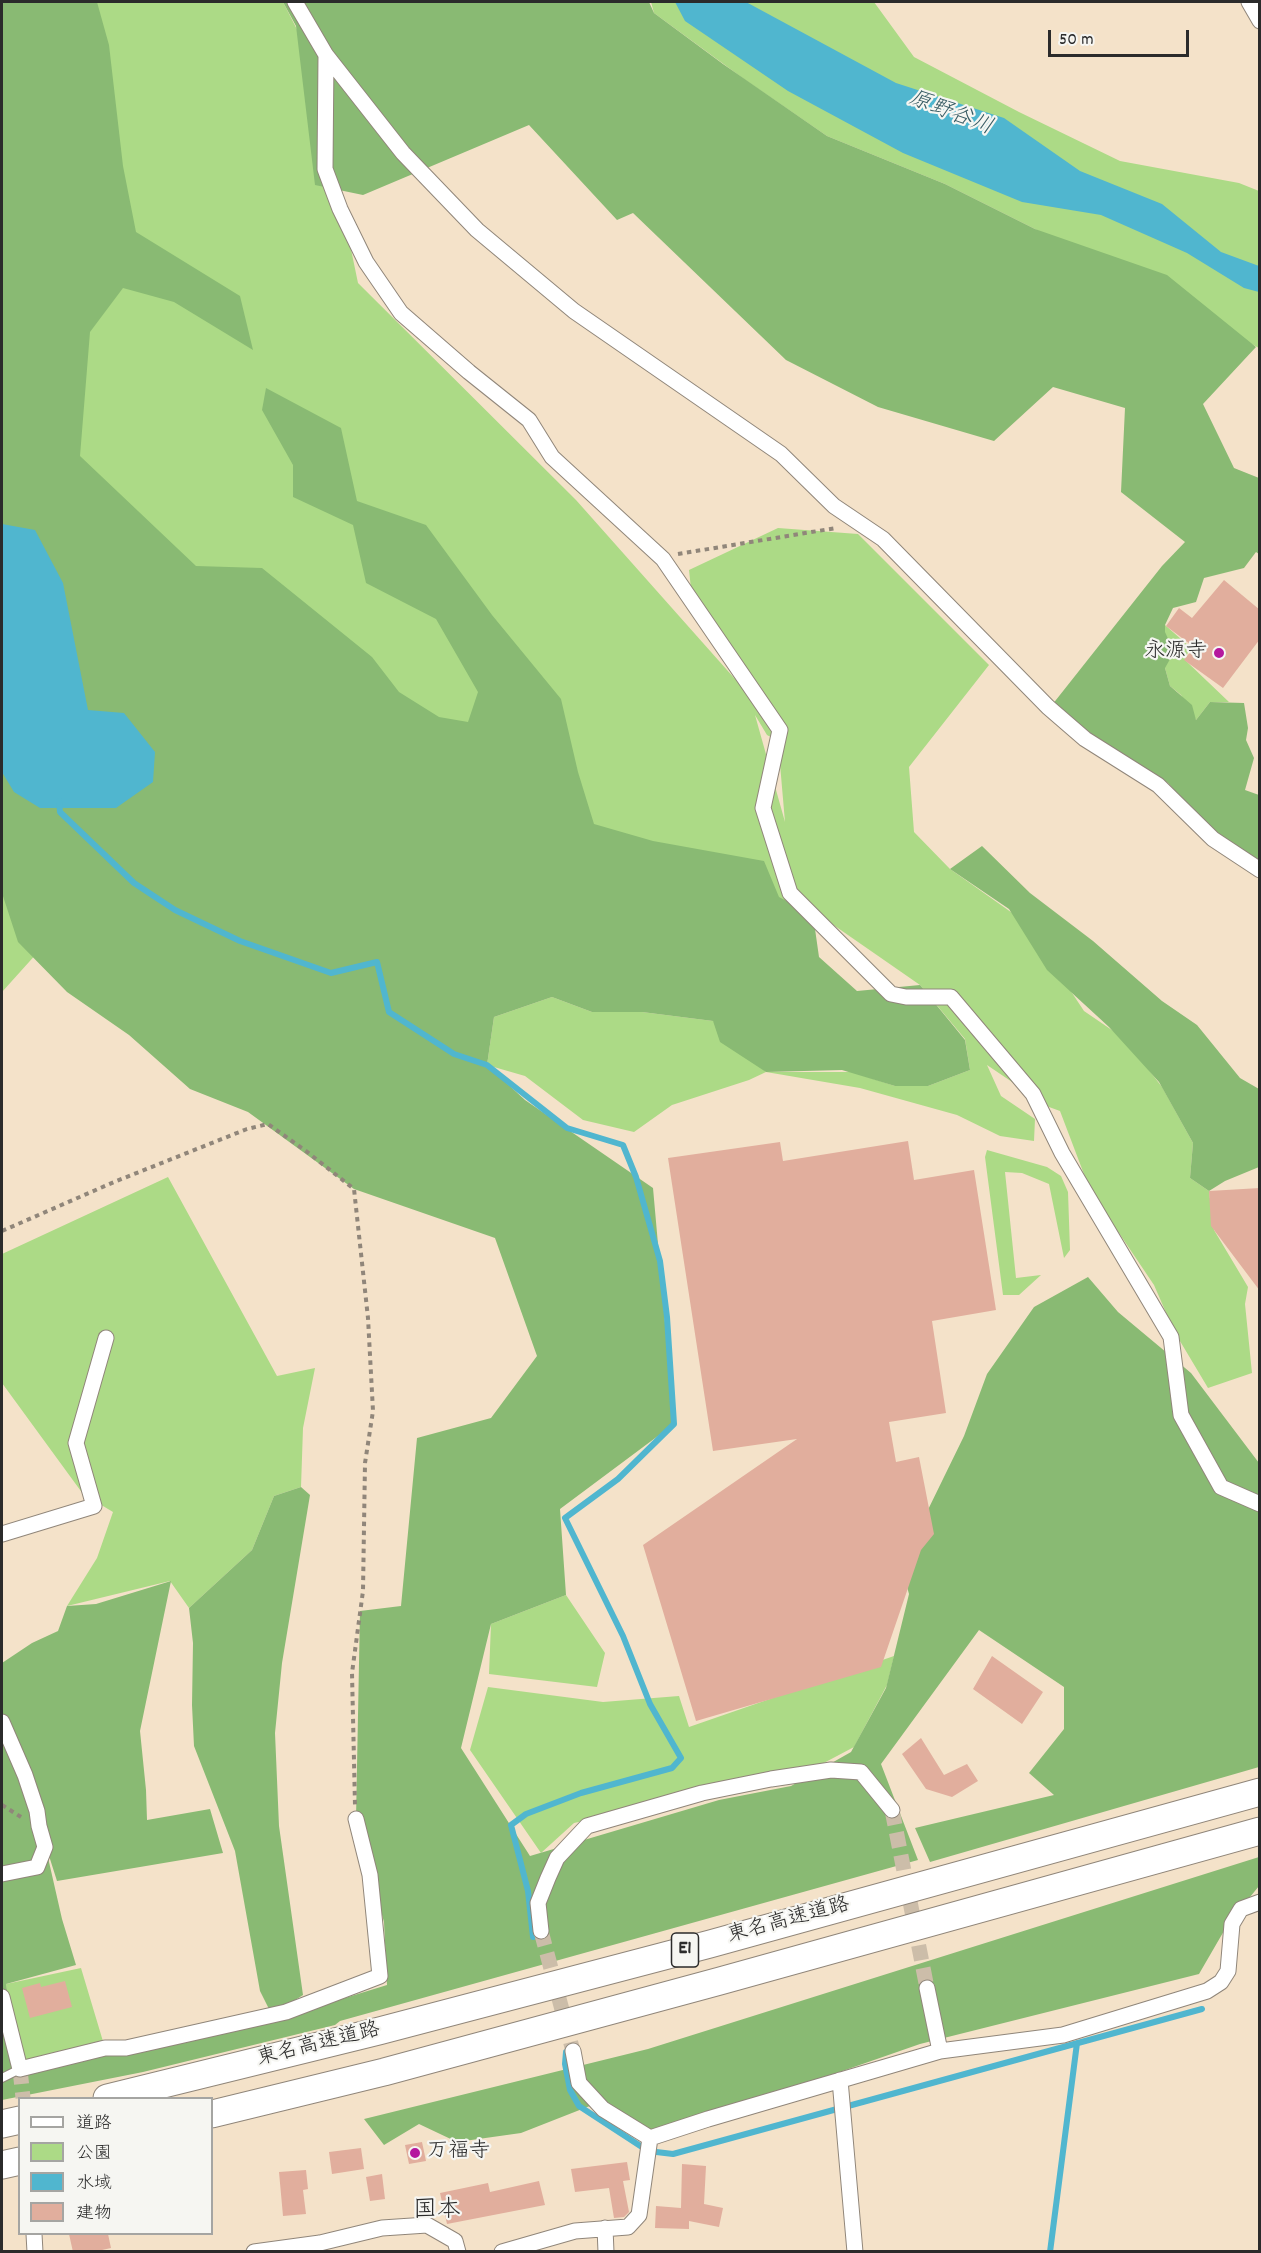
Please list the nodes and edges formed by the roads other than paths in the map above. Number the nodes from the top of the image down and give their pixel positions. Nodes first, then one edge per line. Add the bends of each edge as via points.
1 (295, 2) edge
2 (1249, 2) edge
3 (1260, 21) edge
4 (326, 55) junction
5 (1260, 870) edge
6 (106, 1338) dead end
7 (1260, 1504) edge
8 (2, 1534) edge
9 (2, 1722) edge
10 (1260, 1792) edge
11 (891, 1810) tunnel mouth
12 (356, 1820) road end
13 (1260, 1832) edge
14 (2, 1874) edge
15 (1260, 1902) edge
16 (541, 1931) tunnel mouth
17 (927, 1988) tunnel mouth
18 (2, 1997) edge
19 (573, 2051) tunnel mouth
20 (940, 2051) junction
21 (20, 2069) junction
22 (2, 2078) edge
23 (840, 2080) junction
24 (111, 2097) edge
25 (213, 2115) edge
26 (18, 2120) edge
27 (2, 2124) edge
28 (650, 2138) junction
29 (18, 2161) edge
30 (2, 2165) edge
31 (605, 2228) junction
32 (34, 2235) edge
33 (35, 2252) edge
34 (254, 2252) edge
35 (458, 2252) edge
36 (502, 2252) edge
37 (606, 2252) edge
38 (855, 2252) edge

1 - 4 street
2 - 3 street
4 - 5 street via 403,153 477,230 574,311 781,454 834,506 883,539 1048,707 1085,739 1158,785 1213,839
4 - 7 street via 326,169 366,262 401,313 529,420 552,457 663,559 780,730 763,808 790,893 891,994 951,998 1033,1094 1062,1153 1171,1337 1181,1415 1221,1487
6 - 8 street via 76,1443 94,1506
9 - 14 street via 25,1775 45,1847 37,1867
10 - 24 highway, 東名高速道路 / E1 via 710,1944
11 - 16 street via 861,1772 831,1770 702,1793 587,1826 557,1858 548,1878 538,1903
12 - 21 street via 370,1875 380,1976 286,2012
13 - 25 highway, 東名高速道路 / E1 via 488,2044
15 - 20 street via 1242,1909 1232,1924 1228,1971 1221,1982 1207,1991 1063,2035
17 - 20 street
18 - 21 street
19 - 28 street via 579,2083 603,2109
20 - 23 street
21 - 22 lane
23 - 28 street
23 - 38 street
26 - 27 highway
28 - 31 street via 639,2215 628,2227
29 - 30 highway
31 - 36 street via 575,2231
31 - 37 street
32 - 33 street
34 - 35 street via 320,2243 382,2228 427,2225 455,2241

